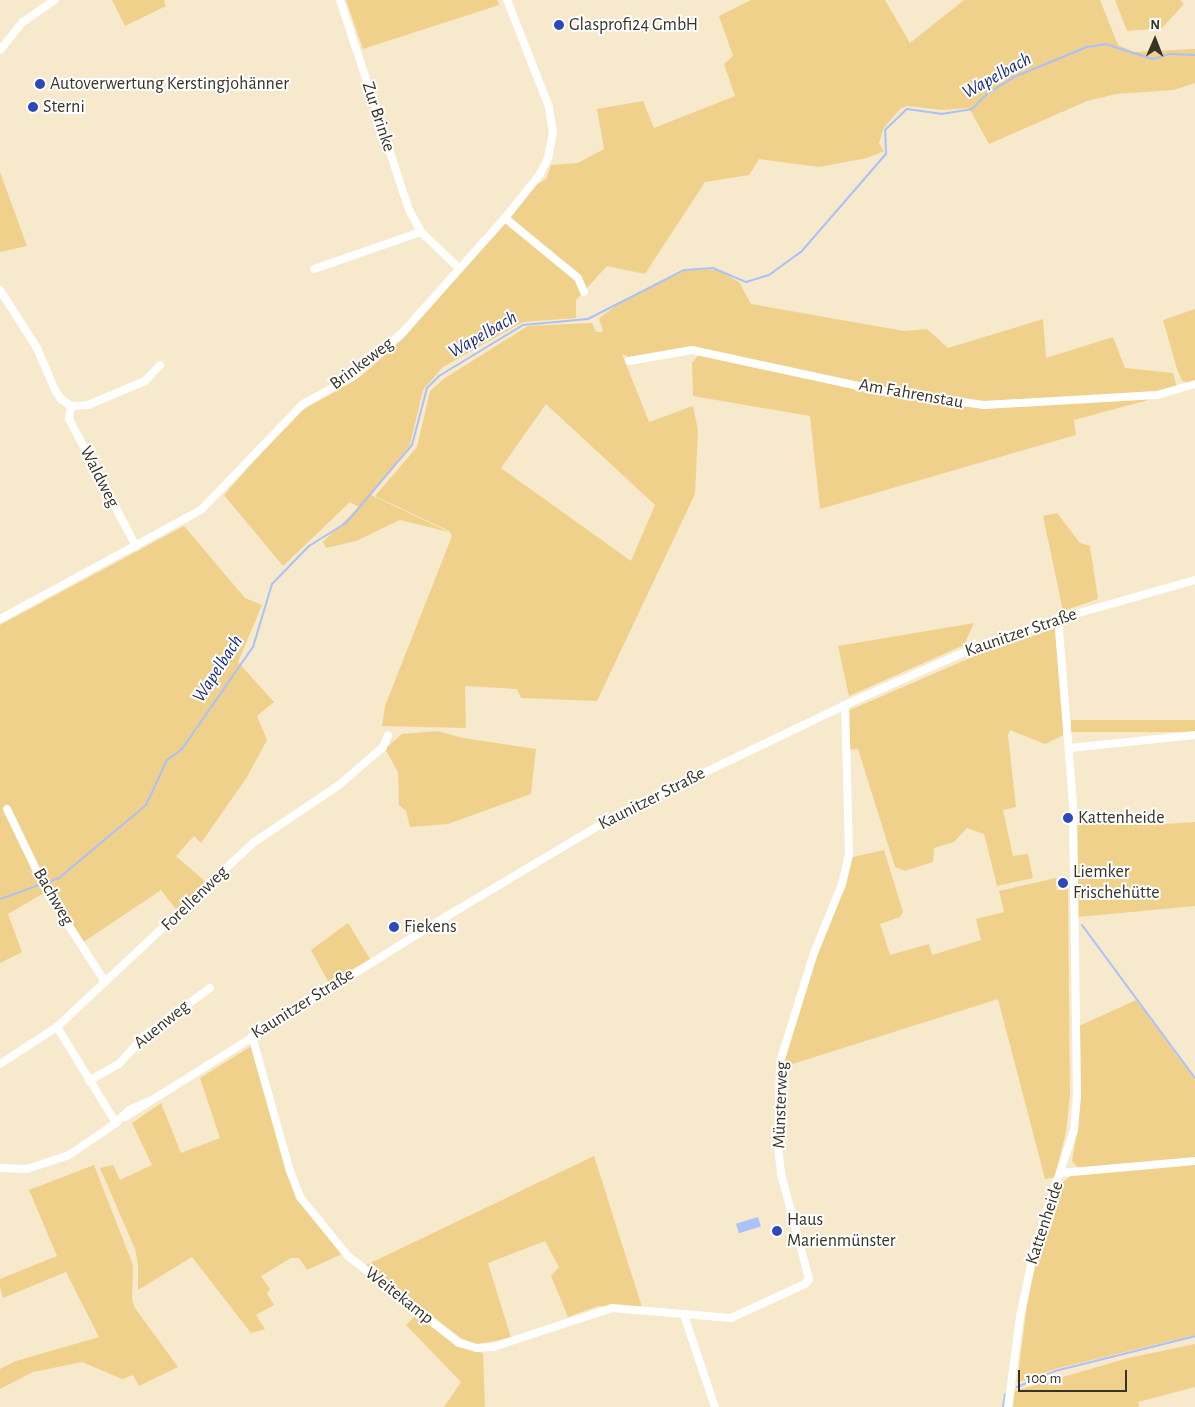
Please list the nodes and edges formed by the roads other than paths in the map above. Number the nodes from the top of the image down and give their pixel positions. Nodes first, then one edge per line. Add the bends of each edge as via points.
1 (55, 0) edge
2 (340, 0) edge
3 (507, 0) edge
4 (0, 50) edge
5 (505, 218) junction
6 (421, 232) junction
7 (459, 268) junction
8 (314, 269) dead end
9 (0, 290) edge
10 (584, 292) dead end
11 (629, 361) dead end
12 (160, 366) dead end
13 (1195, 384) edge
14 (71, 406) junction
15 (136, 546) junction
16 (1195, 580) edge
17 (0, 619) edge
18 (1058, 619) junction
19 (845, 704) junction
20 (388, 735) dead end
21 (1195, 735) edge
22 (1070, 748) junction
23 (6, 809) dead end
24 (105, 982) junction
25 (210, 988) dead end
26 (57, 1027) junction
27 (252, 1036) junction
28 (0, 1064) edge
29 (90, 1080) junction
30 (116, 1123) junction
31 (1195, 1161) edge
32 (0, 1168) edge
33 (1061, 1173) junction
34 (684, 1315) junction
35 (715, 1407) edge
36 (1008, 1407) edge

1 - 4 street via 23,22
2 - 6 street, Zur Brinke via 409,210
3 - 5 street, Brinkeweg via 549,107 553,133 548,158 540,174
5 - 7 street, Brinkeweg
5 - 10 street via 578,278
6 - 7 street, Zur Brinke
6 - 8 street
7 - 15 street, Brinkeweg via 404,332 352,377 303,404 209,503
9 - 14 street via 38,348 60,400
11 - 13 street, Am Fahrenstau via 692,350 882,391 984,405 1156,395
12 - 14 street via 145,381 88,405
14 - 15 street, Waldweg via 70,419
15 - 17 street, Brinkeweg
16 - 18 street, Kaunitzer Straße
18 - 19 street, Kaunitzer Straße via 976,647
18 - 22 street, Kattenheide
19 - 27 street, Kaunitzer Straße via 620,813
19 - 34 street, Münsterweg via 849,854 842,884 814,954 780,1062 781,1174 809,1279 806,1284 742,1316
20 - 24 street, Forellenweg via 383,747 338,785 253,843
21 - 22 street
22 - 33 street, Kattenheide via 1077,1095 1074,1130
23 - 24 street, Bachweg via 46,890
24 - 26 street, Forellenweg
25 - 29 street, Auenweg via 143,1037 119,1064
26 - 28 street, Forellenweg
26 - 29 street
27 - 30 street, Kaunitzer Straße
27 - 34 street, Weitekamp via 300,1197 348,1256 459,1343 477,1348 494,1346 612,1308
29 - 30 street
30 - 32 street, Kaunitzer Straße via 50,1164 27,1169
31 - 33 street
33 - 36 street, Kattenheide via 1035,1246 1020,1317
34 - 35 street

